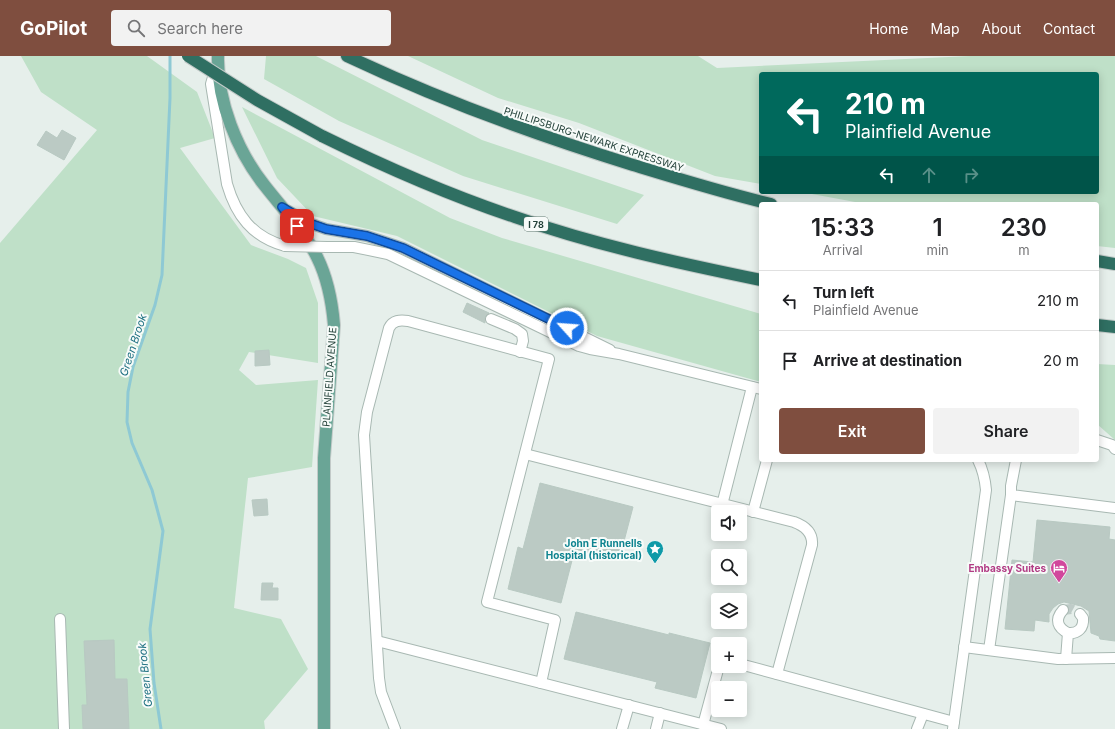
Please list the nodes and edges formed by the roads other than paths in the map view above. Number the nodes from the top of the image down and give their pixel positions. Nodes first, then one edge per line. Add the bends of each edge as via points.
1 (188, 56) edge
2 (348, 56) edge
3 (218, 59) edge
4 (763, 202) edge
5 (282, 207) junction
6 (1099, 261) edge
7 (1115, 264) edge
8 (759, 280) edge
9 (491, 319) dead end
10 (1099, 325) edge
11 (1115, 327) edge
12 (520, 352) junction
13 (619, 354) junction
14 (757, 388) edge
15 (1099, 441) edge
16 (1115, 449) edge
17 (525, 454) junction
18 (766, 462) edge
19 (979, 462) edge
20 (1016, 462) edge
21 (1010, 495) junction
22 (722, 504) junction
23 (1115, 508) edge
24 (753, 512) junction
25 (1063, 610) dead end
26 (1080, 614) dead end
27 (60, 619) dead end
28 (1068, 633) junction
29 (377, 641) junction
30 (964, 647) junction
31 (990, 650) junction
32 (1115, 658) edge
33 (1066, 659) junction
34 (747, 666) edge
35 (717, 673) edge
36 (777, 674) junction
37 (541, 683) junction
38 (629, 705) junction
39 (660, 713) junction
40 (923, 714) junction
41 (703, 724) junction
42 (953, 726) edge
43 (64, 729) edge
44 (324, 729) edge
45 (395, 729) edge
46 (622, 729) edge
47 (656, 729) edge
48 (721, 729) edge
49 (917, 729) edge

1 - 8 highway, I 78, bridge via 257,100 322,136 432,187 586,240
2 - 4 highway, PHILLIPSBURG-NEWARK EXPRESSWAY via 441,98 515,127 686,182
3 - 5 main road, PLAINFIELD AVENUE via 220,84 236,137 264,185
3 - 13 lane, bridge via 210,84 230,196 247,224 267,240 285,246 354,247 388,254 579,346
5 - 13 lane via 309,223 326,229 367,236 403,248
5 - 44 main road, PLAINFIELD AVENUE via 317,258 326,278 332,305 333,332 324,458
6 - 7 highway
9 - 12 lane via 522,334
10 - 11 highway
12 - 17 lane via 549,360
12 - 29 lane via 408,321 396,321 389,328 367,412 364,435
13 - 14 lane
14 - 22 lane
15 - 16 lane via 1112,445
17 - 22 lane
17 - 37 lane via 487,602 555,620
18 - 24 lane
19 - 30 lane via 986,490
20 - 21 lane
21 - 23 lane
21 - 31 lane
22 - 24 lane
24 - 36 lane via 800,524 808,531 812,540
25 - 28 lane via 1059,614 1058,625 1061,630
26 - 28 lane via 1083,618 1082,627 1075,633
27 - 43 lane
28 - 33 lane
29 - 37 lane
29 - 45 lane via 381,692
30 - 31 lane
30 - 42 lane
31 - 33 lane
32 - 33 lane
34 - 36 lane
35 - 41 lane
36 - 40 lane
37 - 38 lane
38 - 39 lane
38 - 46 lane
39 - 41 lane
39 - 47 lane
40 - 42 lane
40 - 49 lane
41 - 48 lane

